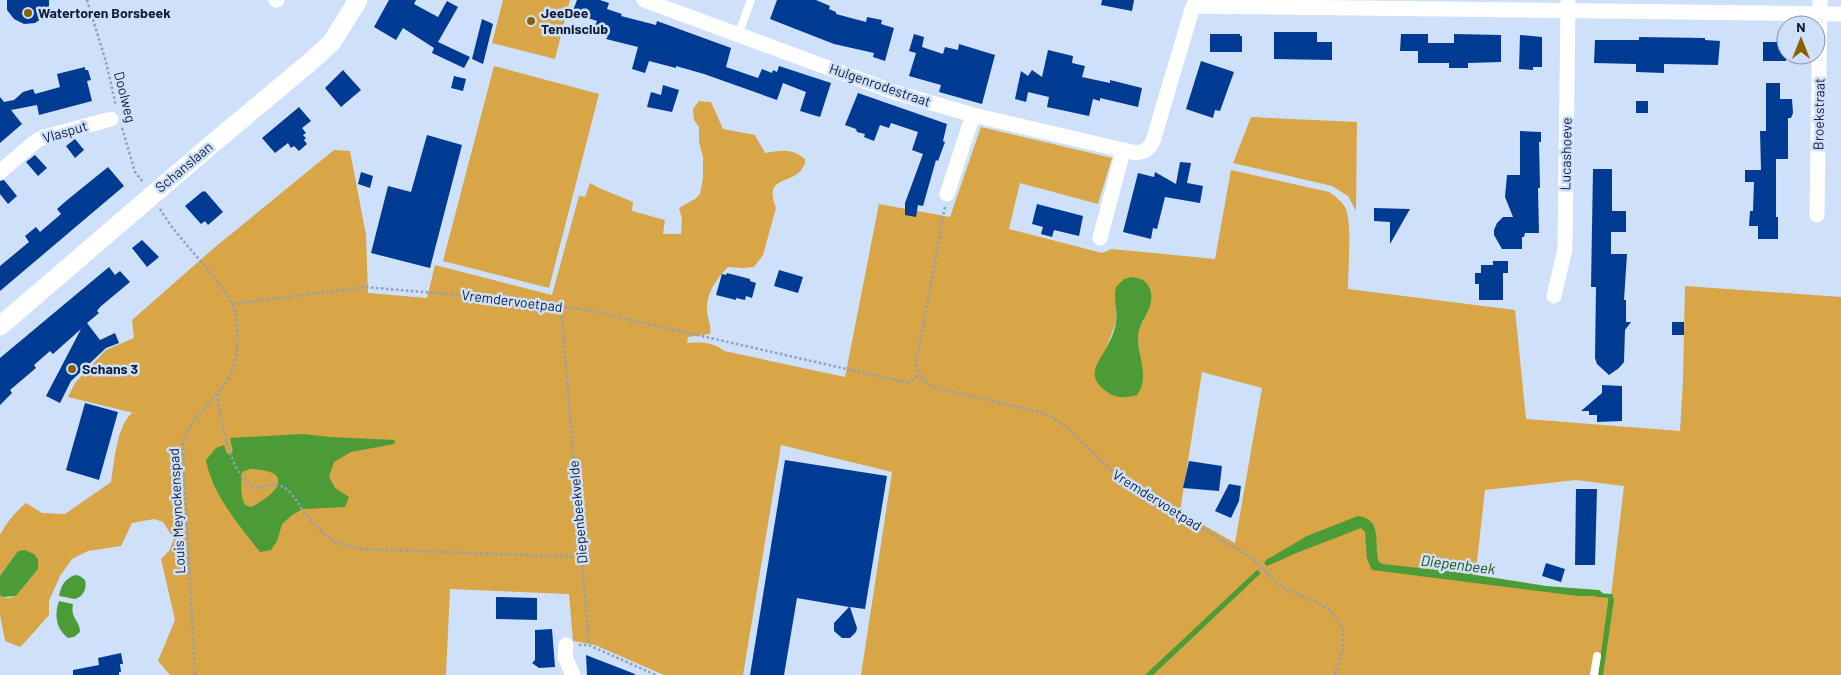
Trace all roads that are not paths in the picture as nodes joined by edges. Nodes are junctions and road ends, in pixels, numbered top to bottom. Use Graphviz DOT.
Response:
graph roads {
  1 [pos="358,0"];
  2 [pos="644,0"];
  3 [pos="751,0"];
  4 [pos="1193,3"];
  5 [pos="1382,4"];
  6 [pos="1568,5"];
  7 [pos="1627,6"];
  8 [pos="1820,7"];
  9 [pos="1841,14"];
  10 [pos="738,35"];
  11 [pos="973,115"];
  12 [pos="117,118"];
  13 [pos="1123,151"];
  14 [pos="0,172"];
  15 [pos="947,194"];
  16 [pos="1817,215"];
  17 [pos="1100,238"];
  18 [pos="1554,296"];
  19 [pos="0,326"];
  20 [pos="566,645"];
  21 [pos="1597,656"];
  22 [pos="573,675"];
  23 [pos="1594,675"];
  1 -- 19 [label="street, Schanslaan"];
  2 -- 10 [label="street, Hulgenrodestraat"];
  3 -- 10 [label="lane"];
  4 -- 5 [label="street, Hulgenrodestraat"];
  4 -- 13 [label="street, Hulgenrodestraat"];
  5 -- 6 [label="street, Hulgenrodestraat"];
  6 -- 7 [label="street, Hulgenrodestraat"];
  6 -- 18 [label="street, Lucashoeve"];
  7 -- 8 [label="street, Hulgenrodestraat"];
  8 -- 9 [label="street, Hulgenrodestraat"];
  8 -- 16 [label="street, Broekstraat"];
  10 -- 11 [label="street, Hulgenrodestraat"];
  11 -- 13 [label="street, Hulgenrodestraat"];
  11 -- 15 [label="street"];
  12 -- 14 [label="street, Vlasput"];
  13 -- 17 [label="street"];
  20 -- 22 [label="street"];
  21 -- 23 [label="lane"];
}
